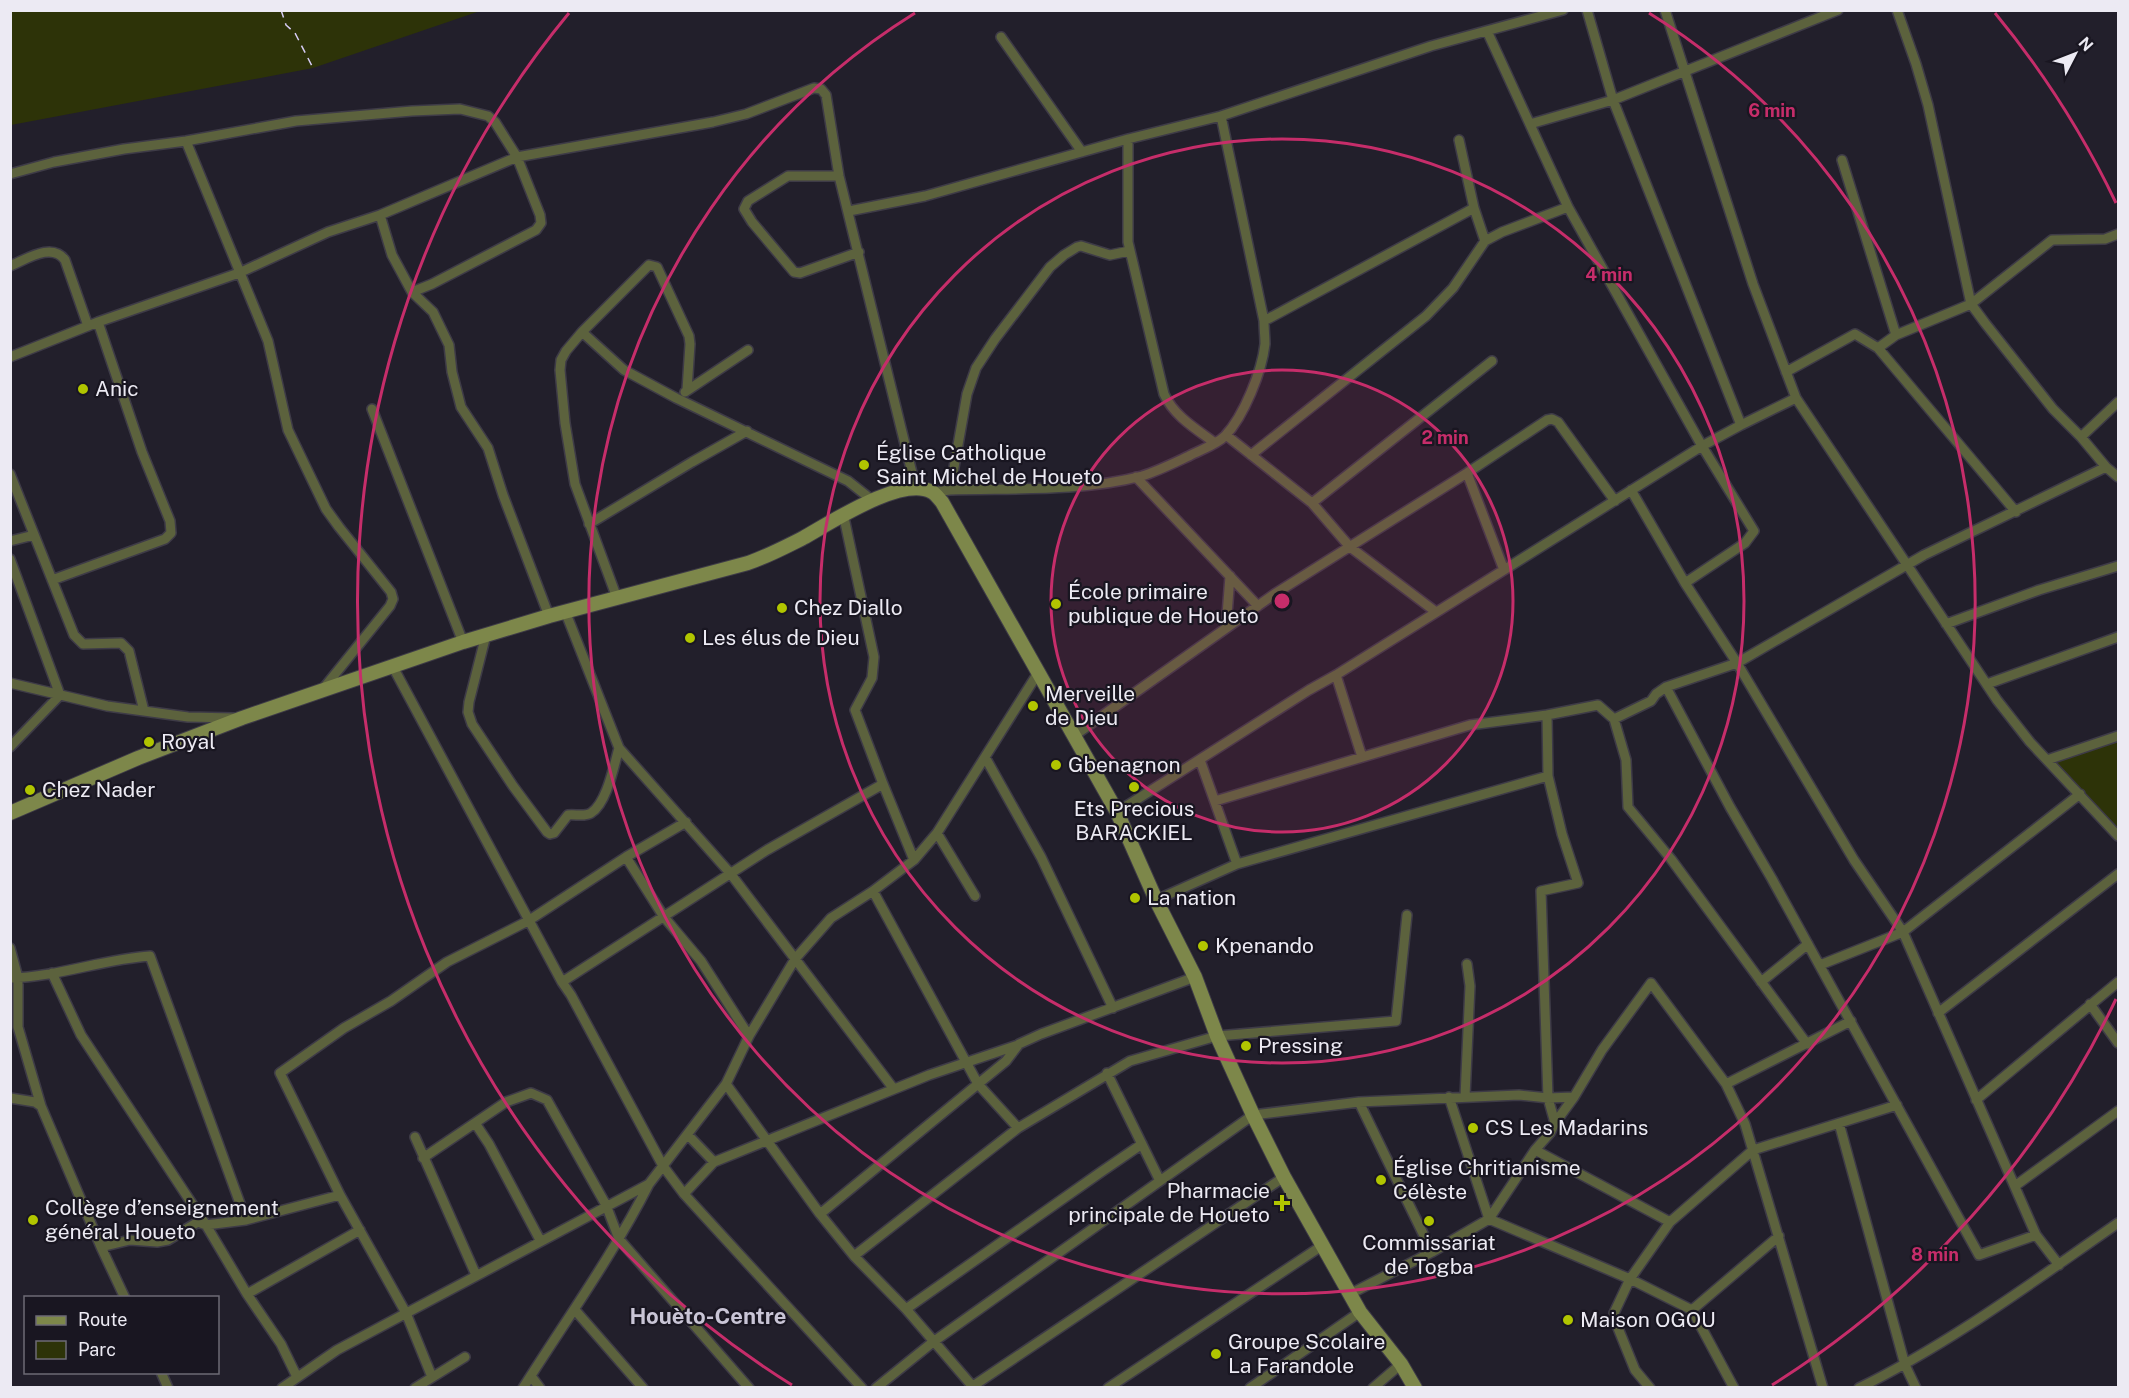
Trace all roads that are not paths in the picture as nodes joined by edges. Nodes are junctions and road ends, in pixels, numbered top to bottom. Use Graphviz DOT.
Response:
graph roads {
  1 [pos="1563,10"];
  2 [pos="1587,10"];
  3 [pos="1665,10"];
  4 [pos="1838,10"];
  5 [pos="1897,10"];
  6 [pos="1487,31"];
  7 [pos="1000,38"];
  8 [pos="1685,71"];
  9 [pos="1614,100"];
  10 [pos="1221,116"];
  11 [pos="1530,124"];
  12 [pos="1128,139"];
  13 [pos="1459,140"];
  14 [pos="186,141"];
  15 [pos="1082,152"];
  16 [pos="517,157"];
  17 [pos="1842,160"];
  18 [pos="10,174"];
  19 [pos="839,176"];
  20 [pos="1568,207"];
  21 [pos="1474,208"];
  22 [pos="849,211"];
  23 [pos="380,215"];
  24 [pos="2118,234"];
  25 [pos="1485,241"];
  26 [pos="1129,251"];
  27 [pos="859,252"];
  28 [pos="10,266"];
  29 [pos="240,273"];
  30 [pos="412,292"];
  31 [pos="1971,304"];
  32 [pos="1264,321"];
  33 [pos="98,322"];
  34 [pos="88,326"];
  35 [pos="582,332"];
  36 [pos="1896,335"];
  37 [pos="1878,348"];
  38 [pos="748,350"];
  39 [pos="10,357"];
  40 [pos="1492,361"];
  41 [pos="1786,372"];
  42 [pos="687,390"];
  43 [pos="676,398"];
  44 [pos="1796,398"];
  45 [pos="2118,402"];
  46 [pos="372,409"];
  47 [pos="1741,424"];
  48 [pos="747,431"];
  49 [pos="1226,435"];
  50 [pos="2081,436"];
  51 [pos="1215,443"];
  52 [pos="1702,446"];
  53 [pos="1251,455"];
  54 [pos="2106,467"];
  55 [pos="1467,473"];
  56 [pos="10,474"];
  57 [pos="1136,477"];
  58 [pos="2118,478"];
  59 [pos="916,489"];
  60 [pos="950,490"];
  61 [pos="1631,490"];
  62 [pos="933,492"];
  63 [pos="872,500"];
  64 [pos="1615,501"];
  65 [pos="1312,503"];
  66 [pos="2016,512"];
  67 [pos="843,513"];
  68 [pos="589,525"];
  69 [pos="34,535"];
  70 [pos="10,541"];
  71 [pos="1350,547"];
  72 [pos="10,559"];
  73 [pos="1907,565"];
  74 [pos="2118,566"];
  75 [pos="1504,570"];
  76 [pos="1230,576"];
  77 [pos="52,580"];
  78 [pos="1685,583"];
  79 [pos="617,598"];
  80 [pos="1258,606"];
  81 [pos="566,611"];
  82 [pos="1436,612"];
  83 [pos="549,616"];
  84 [pos="1946,624"];
  85 [pos="1226,628"];
  86 [pos="486,635"];
  87 [pos="2118,637"];
  88 [pos="463,642"];
  89 [pos="1737,663"];
  90 [pos="393,668"];
  91 [pos="1038,673"];
  92 [pos="1336,675"];
  93 [pos="10,683"];
  94 [pos="1987,684"];
  95 [pos="1666,687"];
  96 [pos="322,691"];
  97 [pos="60,695"];
  98 [pos="144,711"];
  99 [pos="1547,714"];
  100 [pos="243,718"];
  101 [pos="1614,719"];
  102 [pos="1075,735"];
  103 [pos="2118,736"];
  104 [pos="10,747"];
  105 [pos="619,748"];
  106 [pos="985,757"];
  107 [pos="1362,757"];
  108 [pos="1200,760"];
  109 [pos="2048,760"];
  110 [pos="1548,776"];
  111 [pos="883,784"];
  112 [pos="2080,794"];
  113 [pos="1215,801"];
  114 [pos="1117,812"];
  115 [pos="10,813"];
  116 [pos="686,822"];
  117 [pos="937,833"];
  118 [pos="2118,836"];
  119 [pos="626,857"];
  120 [pos="914,860"];
  121 [pos="1238,864"];
  122 [pos="730,873"];
  123 [pos="2118,874"];
  124 [pos="873,891"];
  125 [pos="975,896"];
  126 [pos="1156,900"];
  127 [pos="1407,915"];
  128 [pos="664,917"];
  129 [pos="528,921"];
  130 [pos="1903,932"];
  131 [pos="1808,944"];
  132 [pos="10,948"];
  133 [pos="795,959"];
  134 [pos="1467,964"];
  135 [pos="1820,965"];
  136 [pos="52,973"];
  137 [pos="1195,977"];
  138 [pos="14,978"];
  139 [pos="561,982"];
  140 [pos="1761,982"];
  141 [pos="2118,982"];
  142 [pos="2090,1004"];
  143 [pos="1113,1008"];
  144 [pos="1938,1013"];
  145 [pos="1851,1022"];
  146 [pos="748,1036"];
  147 [pos="1217,1036"];
  148 [pos="2118,1043"];
  149 [pos="1019,1044"];
  150 [pos="1807,1044"];
  151 [pos="966,1062"];
  152 [pos="1107,1073"];
  153 [pos="726,1084"];
  154 [pos="978,1084"];
  155 [pos="1726,1084"];
  156 [pos="893,1088"];
  157 [pos="1449,1097"];
  158 [pos="1465,1097"];
  159 [pos="1574,1097"];
  160 [pos="10,1098"];
  161 [pos="1548,1098"];
  162 [pos="1976,1100"];
  163 [pos="1359,1102"];
  164 [pos="1897,1105"];
  165 [pos="41,1106"];
  166 [pos="2118,1111"];
  167 [pos="1253,1115"];
  168 [pos="475,1123"];
  169 [pos="1555,1123"];
  170 [pos="1839,1123"];
  171 [pos="1018,1128"];
  172 [pos="688,1135"];
  173 [pos="415,1137"];
  174 [pos="768,1141"];
  175 [pos="1142,1144"];
  176 [pos="1535,1150"];
  177 [pos="1753,1150"];
  178 [pos="423,1158"];
  179 [pos="714,1161"];
  180 [pos="663,1166"];
  181 [pos="1284,1177"];
  182 [pos="1160,1181"];
  183 [pos="649,1184"];
  184 [pos="2014,1186"];
  185 [pos="684,1194"];
  186 [pos="340,1196"];
  187 [pos="606,1205"];
  188 [pos="820,1214"];
  189 [pos="246,1220"];
  190 [pos="1488,1220"];
  191 [pos="1671,1222"];
  192 [pos="2118,1223"];
  193 [pos="206,1226"];
  194 [pos="360,1230"];
  195 [pos="2036,1235"];
  196 [pos="1779,1236"];
  197 [pos="619,1239"];
  198 [pos="540,1240"];
  199 [pos="1323,1245"];
  200 [pos="101,1247"];
  201 [pos="1432,1252"];
  202 [pos="854,1256"];
  203 [pos="2059,1264"];
  204 [pos="476,1275"];
  205 [pos="1630,1279"];
  206 [pos="247,1294"];
  207 [pos="1350,1294"];
  208 [pos="124,1296"];
  209 [pos="906,1309"];
  210 [pos="575,1310"];
  211 [pos="1692,1310"];
  212 [pos="1360,1312"];
  213 [pos="406,1313"];
  214 [pos="933,1342"];
  215 [pos="465,1357"];
  216 [pos="1401,1364"];
  217 [pos="1905,1365"];
  218 [pos="162,1374"];
  219 [pos="531,1376"];
  220 [pos="297,1377"];
  221 [pos="432,1377"];
  222 [pos="974,1387"];
  223 [pos="1416,1387"];
  224 [pos="168,1388"];
  225 [pos="282,1388"];
  226 [pos="415,1388"];
  227 [pos="523,1388"];
  228 [pos="540,1388"];
  229 [pos="643,1388"];
  230 [pos="749,1388"];
  231 [pos="862,1388"];
  232 [pos="876,1388"];
  233 [pos="1108,1388"];
  234 [pos="1250,1388"];
  235 [pos="1373,1388"];
  236 [pos="1650,1388"];
  237 [pos="1734,1388"];
  238 [pos="1823,1388"];
  239 [pos="1859,1388"];
  240 [pos="1917,1388"];
  1 -- 6 [label="street"];
  2 -- 9 [label="street"];
  3 -- 8 [label="street"];
  4 -- 8 [label="street"];
  5 -- 31 [label="street"];
  6 -- 10 [label="street"];
  6 -- 11 [label="street"];
  7 -- 15 [label="street"];
  8 -- 9 [label="street"];
  8 -- 41 [label="street"];
  9 -- 11 [label="street"];
  9 -- 47 [label="street"];
  10 -- 12 [label="street"];
  10 -- 32 [label="street"];
  11 -- 20 [label="street"];
  12 -- 15 [label="street"];
  12 -- 26 [label="street"];
  13 -- 21 [label="street"];
  14 -- 16 [label="street"];
  14 -- 18 [label="street"];
  14 -- 29 [label="street"];
  15 -- 22 [label="street"];
  16 -- 19 [label="street"];
  16 -- 23 [label="street"];
  16 -- 30 [label="street"];
  17 -- 36 [label="street"];
  19 -- 22 [label="street"];
  19 -- 27 [label="street"];
  20 -- 25 [label="street"];
  20 -- 52 [label="street"];
  21 -- 25 [label="street"];
  21 -- 32 [label="street"];
  22 -- 27 [label="street"];
  23 -- 29 [label="street"];
  23 -- 30 [label="street"];
  24 -- 31 [label="street"];
  25 -- 53 [label="street"];
  26 -- 51 [label="street"];
  26 -- 60 [label="street"];
  27 -- 59 [label="street"];
  28 -- 34 [label="street"];
  29 -- 33 [label="street"];
  29 -- 96 [label="street"];
  30 -- 83 [label="street"];
  31 -- 36 [label="street"];
  31 -- 50 [label="street"];
  32 -- 49 [label="street"];
  33 -- 34 [label="street"];
  33 -- 77 [label="street"];
  34 -- 39 [label="street"];
  35 -- 42 [label="street"];
  35 -- 43 [label="street"];
  35 -- 68 [label="street"];
  36 -- 37 [label="street"];
  37 -- 41 [label="street"];
  37 -- 66 [label="street"];
  38 -- 42 [label="street"];
  40 -- 65 [label="street"];
  41 -- 44 [label="street"];
  42 -- 43 [label="street"];
  43 -- 48 [label="street"];
  44 -- 47 [label="street"];
  44 -- 73 [label="street"];
  45 -- 50 [label="street"];
  46 -- 88 [label="street"];
  47 -- 52 [label="street"];
  48 -- 63 [label="street"];
  48 -- 68 [label="street"];
  49 -- 51 [label="street"];
  49 -- 53 [label="street"];
  50 -- 54 [label="street"];
  51 -- 57 [label="street"];
  52 -- 61 [label="street"];
  52 -- 78 [label="street"];
  53 -- 65 [label="street"];
  54 -- 58 [label="street"];
  54 -- 66 [label="street"];
  55 -- 64 [label="street"];
  55 -- 71 [label="street"];
  55 -- 75 [label="street"];
  56 -- 69 [label="street"];
  57 -- 60 [label="street"];
  57 -- 76 [label="street"];
  59 -- 62 [label="street"];
  59 -- 63 [label="street"];
  60 -- 62 [label="street"];
  61 -- 64 [label="street"];
  61 -- 78 [label="street"];
  62 -- 91 [label="street"];
  63 -- 67 [label="street"];
  64 -- 75 [label="street"];
  65 -- 71 [label="street"];
  66 -- 73 [label="street"];
  67 -- 79 [label="street"];
  67 -- 111 [label="street"];
  68 -- 79 [label="street"];
  69 -- 70 [label="street"];
  69 -- 77 [label="street"];
  71 -- 80 [label="street"];
  71 -- 82 [label="street"];
  72 -- 97 [label="street"];
  73 -- 84 [label="street"];
  73 -- 89 [label="street"];
  74 -- 84 [label="street"];
  75 -- 82 [label="street"];
  76 -- 80 [label="street"];
  76 -- 85 [label="street"];
  77 -- 98 [label="street"];
  78 -- 89 [label="street"];
  79 -- 81 [label="street"];
  80 -- 85 [label="street"];
  81 -- 83 [label="street"];
  81 -- 105 [label="street"];
  82 -- 92 [label="street"];
  83 -- 86 [label="street"];
  84 -- 94 [label="street"];
  85 -- 102 [label="street"];
  86 -- 88 [label="street"];
  86 -- 105 [label="street"];
  87 -- 94 [label="street"];
  88 -- 90 [label="street"];
  89 -- 95 [label="street"];
  89 -- 130 [label="street"];
  90 -- 96 [label="street"];
  90 -- 129 [label="street"];
  91 -- 102 [label="street"];
  91 -- 106 [label="street"];
  92 -- 107 [label="street"];
  92 -- 108 [label="street"];
  93 -- 97 [label="street"];
  94 -- 109 [label="street"];
  95 -- 101 [label="street"];
  95 -- 131 [label="street"];
  96 -- 100 [label="street"];
  97 -- 98 [label="street"];
  97 -- 104 [label="street"];
  98 -- 100 [label="street"];
  99 -- 101 [label="street"];
  99 -- 107 [label="street"];
  99 -- 110 [label="street"];
  100 -- 115 [label="street"];
  101 -- 140 [label="street"];
  102 -- 114 [label="street"];
  103 -- 109 [label="street"];
  105 -- 116 [label="street"];
  106 -- 117 [label="street"];
  106 -- 143 [label="street"];
  107 -- 113 [label="street"];
  108 -- 113 [label="street"];
  108 -- 114 [label="street"];
  109 -- 112 [label="street"];
  110 -- 121 [label="street"];
  110 -- 161 [label="street"];
  111 -- 120 [label="street"];
  111 -- 122 [label="street"];
  112 -- 118 [label="street"];
  112 -- 130 [label="street"];
  113 -- 121 [label="street"];
  114 -- 126 [label="street"];
  116 -- 119 [label="street"];
  116 -- 122 [label="street"];
  117 -- 120 [label="street"];
  117 -- 125 [label="street"];
  119 -- 128 [label="street"];
  119 -- 129 [label="street"];
  120 -- 124 [label="street"];
  121 -- 126 [label="street"];
  122 -- 128 [label="street"];
  122 -- 133 [label="street"];
  123 -- 144 [label="street"];
  124 -- 133 [label="street"];
  124 -- 151 [label="street"];
  126 -- 137 [label="street"];
  127 -- 147 [label="street"];
  128 -- 139 [label="street"];
  128 -- 146 [label="street"];
  129 -- 139 [label="street"];
  129 -- 186 [label="street"];
  130 -- 135 [label="street"];
  130 -- 144 [label="street"];
  131 -- 135 [label="street"];
  131 -- 140 [label="street"];
  132 -- 138 [label="street"];
  133 -- 146 [label="street"];
  133 -- 156 [label="street"];
  134 -- 158 [label="street"];
  135 -- 145 [label="street"];
  136 -- 138 [label="street"];
  136 -- 189 [label="street"];
  136 -- 193 [label="street"];
  137 -- 143 [label="street"];
  137 -- 147 [label="street"];
  138 -- 165 [label="street"];
  139 -- 180 [label="street"];
  140 -- 150 [label="street"];
  141 -- 142 [label="street"];
  142 -- 148 [label="street"];
  142 -- 162 [label="street"];
  143 -- 149 [label="street"];
  144 -- 162 [label="street"];
  145 -- 150 [label="street"];
  145 -- 164 [label="street"];
  146 -- 153 [label="street"];
  147 -- 152 [label="street"];
  147 -- 167 [label="street"];
  149 -- 151 [label="street"];
  149 -- 154 [label="street"];
  150 -- 155 [label="street"];
  151 -- 154 [label="street"];
  151 -- 156 [label="street"];
  152 -- 171 [label="street"];
  152 -- 175 [label="street"];
  153 -- 172 [label="street"];
  153 -- 174 [label="street"];
  154 -- 171 [label="street"];
  154 -- 188 [label="street"];
  155 -- 159 [label="street"];
  155 -- 177 [label="street"];
  156 -- 174 [label="street"];
  157 -- 158 [label="street"];
  157 -- 163 [label="street"];
  157 -- 190 [label="street"];
  158 -- 161 [label="street"];
  159 -- 161 [label="street"];
  159 -- 169 [label="street"];
  160 -- 165 [label="street"];
  161 -- 169 [label="street"];
  162 -- 184 [label="street"];
  163 -- 167 [label="street"];
  163 -- 201 [label="street"];
  164 -- 170 [label="street"];
  164 -- 195 [label="street"];
  165 -- 200 [label="street"];
  166 -- 184 [label="street"];
  167 -- 181 [label="street"];
  167 -- 182 [label="street"];
  168 -- 178 [label="street"];
  168 -- 187 [label="street"];
  168 -- 198 [label="street"];
  169 -- 176 [label="street"];
  170 -- 177 [label="street"];
  170 -- 217 [label="street"];
  171 -- 202 [label="street"];
  172 -- 179 [label="street"];
  172 -- 180 [label="street"];
  173 -- 178 [label="street"];
  174 -- 179 [label="street"];
  174 -- 188 [label="street"];
  175 -- 182 [label="street"];
  175 -- 209 [label="street"];
  176 -- 190 [label="street"];
  176 -- 191 [label="street"];
  177 -- 191 [label="street"];
  177 -- 196 [label="street"];
  178 -- 204 [label="street"];
  179 -- 185 [label="street"];
  180 -- 183 [label="street"];
  180 -- 185 [label="street"];
  181 -- 199 [label="street"];
  181 -- 222 [label="street"];
  182 -- 214 [label="street"];
  183 -- 187 [label="street"];
  183 -- 197 [label="street"];
  184 -- 195 [label="street"];
  185 -- 231 [label="street"];
  186 -- 189 [label="street"];
  186 -- 194 [label="street"];
  187 -- 197 [label="street"];
  187 -- 198 [label="street"];
  188 -- 202 [label="street"];
  189 -- 193 [label="street"];
  190 -- 201 [label="street"];
  190 -- 205 [label="street"];
  191 -- 205 [label="street"];
  192 -- 203 [label="street"];
  193 -- 200 [label="street"];
  193 -- 206 [label="street"];
  194 -- 206 [label="street"];
  194 -- 213 [label="street"];
  195 -- 203 [label="street"];
  196 -- 211 [label="street"];
  196 -- 238 [label="street"];
  197 -- 210 [label="street"];
  197 -- 230 [label="street"];
  198 -- 204 [label="street"];
  199 -- 207 [label="street"];
  199 -- 233 [label="street"];
  200 -- 208 [label="street"];
  201 -- 207 [label="street"];
  202 -- 209 [label="street"];
  203 -- 217 [label="street"];
  204 -- 213 [label="street"];
  205 -- 211 [label="street"];
  205 -- 236 [label="street"];
  206 -- 220 [label="street"];
  207 -- 212 [label="street"];
  209 -- 214 [label="street"];
  210 -- 219 [label="street"];
  210 -- 229 [label="street"];
  211 -- 237 [label="street"];
  212 -- 216 [label="street"];
  212 -- 234 [label="street"];
  213 -- 220 [label="street"];
  213 -- 221 [label="street"];
  214 -- 222 [label="street"];
  214 -- 232 [label="street"];
  215 -- 221 [label="street"];
  216 -- 223 [label="street"];
  216 -- 235 [label="street"];
  217 -- 239 [label="street"];
  217 -- 240 [label="street"];
  218 -- 224 [label="street"];
  219 -- 227 [label="street"];
  219 -- 228 [label="street"];
  220 -- 225 [label="street"];
  221 -- 226 [label="street"];
}
